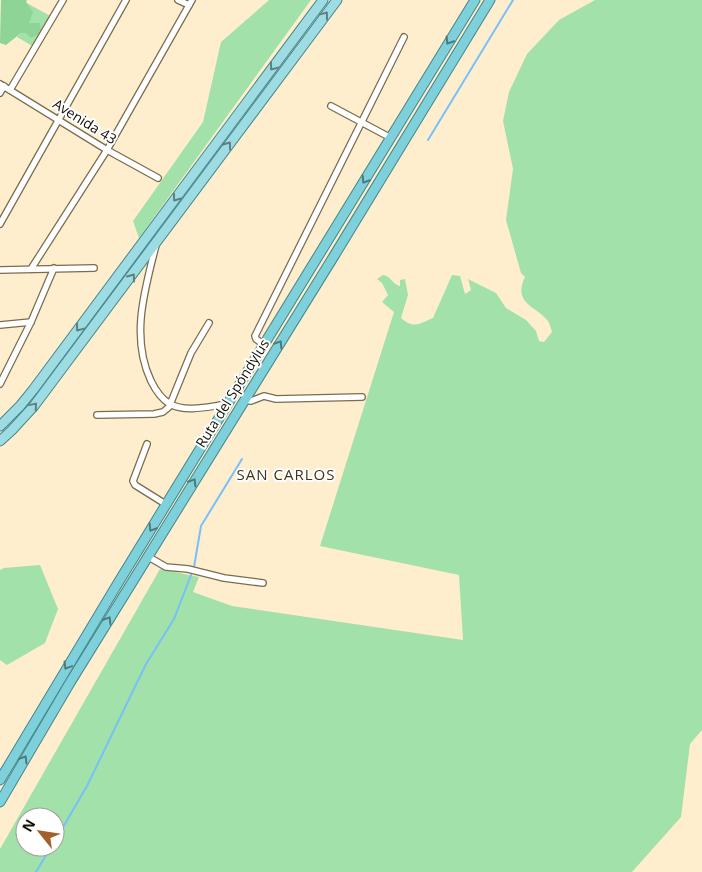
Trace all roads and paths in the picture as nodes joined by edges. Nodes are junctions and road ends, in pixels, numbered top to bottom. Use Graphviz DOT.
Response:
graph roads {
  1 [pos="63,0"];
  2 [pos="126,0"];
  3 [pos="178,0"];
  4 [pos="323,0"];
  5 [pos="337,0"];
  6 [pos="475,0"];
  7 [pos="490,0"];
  8 [pos="191,2"];
  9 [pos="404,38"];
  10 [pos="2,85"];
  11 [pos="10,90"];
  12 [pos="0,93"];
  13 [pos="331,106"];
  14 [pos="60,120"];
  15 [pos="362,122"];
  16 [pos="391,138"];
  17 [pos="107,150"];
  18 [pos="158,178"];
  19 [pos="0,224"];
  20 [pos="157,243"];
  21 [pos="54,268"];
  22 [pos="94,268"];
  23 [pos="32,269"];
  24 [pos="0,270"];
  25 [pos="31,322"];
  26 [pos="209,323"];
  27 [pos="0,325"];
  28 [pos="264,344"];
  29 [pos="1,380"];
  30 [pos="362,397"];
  31 [pos="244,400"];
  32 [pos="229,404"];
  33 [pos="171,405"];
  34 [pos="97,415"];
  35 [pos="0,426"];
  36 [pos="0,440"];
  37 [pos="148,444"];
  38 [pos="167,505"];
  39 [pos="147,556"];
  40 [pos="263,583"];
  41 [pos="0,780"];
  42 [pos="0,802"];
  1 -- 11 [label="street"];
  2 -- 14 [label="street"];
  3 -- 8 [label="street"];
  4 -- 35 [label="main road, one-way"];
  20 -- 5 [label="main road, one-way"];
  6 -- 16 [label="highway, Ruta del Spóndylus, one-way"];
  31 -- 7 [label="highway, Ruta del Spóndylus, one-way"];
  8 -- 17 [label="street"];
  9 -- 15 [label="street"];
  10 -- 11 [label="street, Avenida 43"];
  10 -- 12 [label="street"];
  11 -- 14 [label="street, Avenida 43"];
  13 -- 15 [label="street"];
  14 -- 17 [label="street, Avenida 43"];
  14 -- 19 [label="street"];
  15 -- 16 [label="street"];
  15 -- 28 [label="street"];
  16 -- 28 [label="highway, Ruta del Spóndylus, one-way"];
  17 -- 18 [label="street, Avenida 43"];
  17 -- 23 [label="street"];
  20 -- 33 [label="street"];
  36 -- 20 [label="main road, one-way"];
  21 -- 22 [label="street"];
  21 -- 23 [label="street"];
  21 -- 25 [label="street"];
  23 -- 24 [label="street"];
  25 -- 27 [label="street"];
  25 -- 29 [label="street"];
  26 -- 33 [label="street"];
  28 -- 32 [label="highway, Ruta del Spóndylus"];
  30 -- 31 [label="street"];
  39 -- 31 [label="highway, Ruta del Spóndylus, one-way"];
  32 -- 33 [label="street"];
  32 -- 38 [label="highway, Ruta del Spóndylus"];
  33 -- 34 [label="street"];
  37 -- 38 [label="street"];
  38 -- 41 [label="highway, Ruta del Spóndylus, one-way"];
  39 -- 40 [label="street"];
  42 -- 39 [label="highway, Ruta del Spóndylus, one-way"];
}
